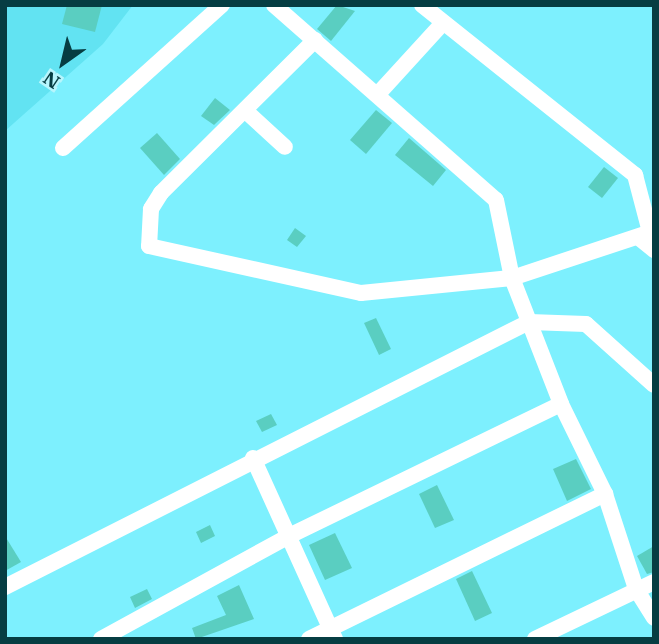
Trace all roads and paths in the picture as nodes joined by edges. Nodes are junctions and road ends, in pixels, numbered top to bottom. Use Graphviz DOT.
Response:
graph roads {
  1 [pos="222,5"];
  2 [pos="274,5"];
  3 [pos="422,5"];
  4 [pos="442,24"];
  5 [pos="315,40"];
  6 [pos="378,94"];
  7 [pos="248,113"];
  8 [pos="285,147"];
  9 [pos="63,148"];
  10 [pos="648,234"];
  11 [pos="654,250"];
  12 [pos="512,278"];
  13 [pos="529,322"];
  14 [pos="654,385"];
  15 [pos="561,404"];
  16 [pos="253,458"];
  17 [pos="606,494"];
  18 [pos="289,536"];
  19 [pos="654,582"];
  20 [pos="5,587"];
  21 [pos="636,589"];
  22 [pos="654,618"];
  23 [pos="333,633"];
  24 [pos="100,639"];
  25 [pos="309,639"];
  26 [pos="535,639"];
  1 -- 9 [label="street"];
  2 -- 5 [label="street"];
  3 -- 4 [label="street"];
  4 -- 6 [label="street"];
  4 -- 10 [label="street"];
  5 -- 6 [label="street"];
  5 -- 7 [label="street"];
  6 -- 12 [label="street"];
  7 -- 8 [label="street"];
  7 -- 12 [label="street"];
  10 -- 11 [label="street"];
  10 -- 12 [label="street"];
  12 -- 13 [label="street"];
  13 -- 14 [label="street"];
  13 -- 15 [label="street"];
  13 -- 16 [label="street"];
  15 -- 17 [label="street"];
  15 -- 18 [label="street"];
  16 -- 18 [label="street"];
  16 -- 20 [label="street"];
  17 -- 21 [label="street"];
  17 -- 23 [label="street"];
  18 -- 23 [label="street"];
  18 -- 24 [label="street"];
  19 -- 21 [label="street"];
  21 -- 22 [label="street"];
  21 -- 26 [label="street"];
  23 -- 25 [label="street"];
}
